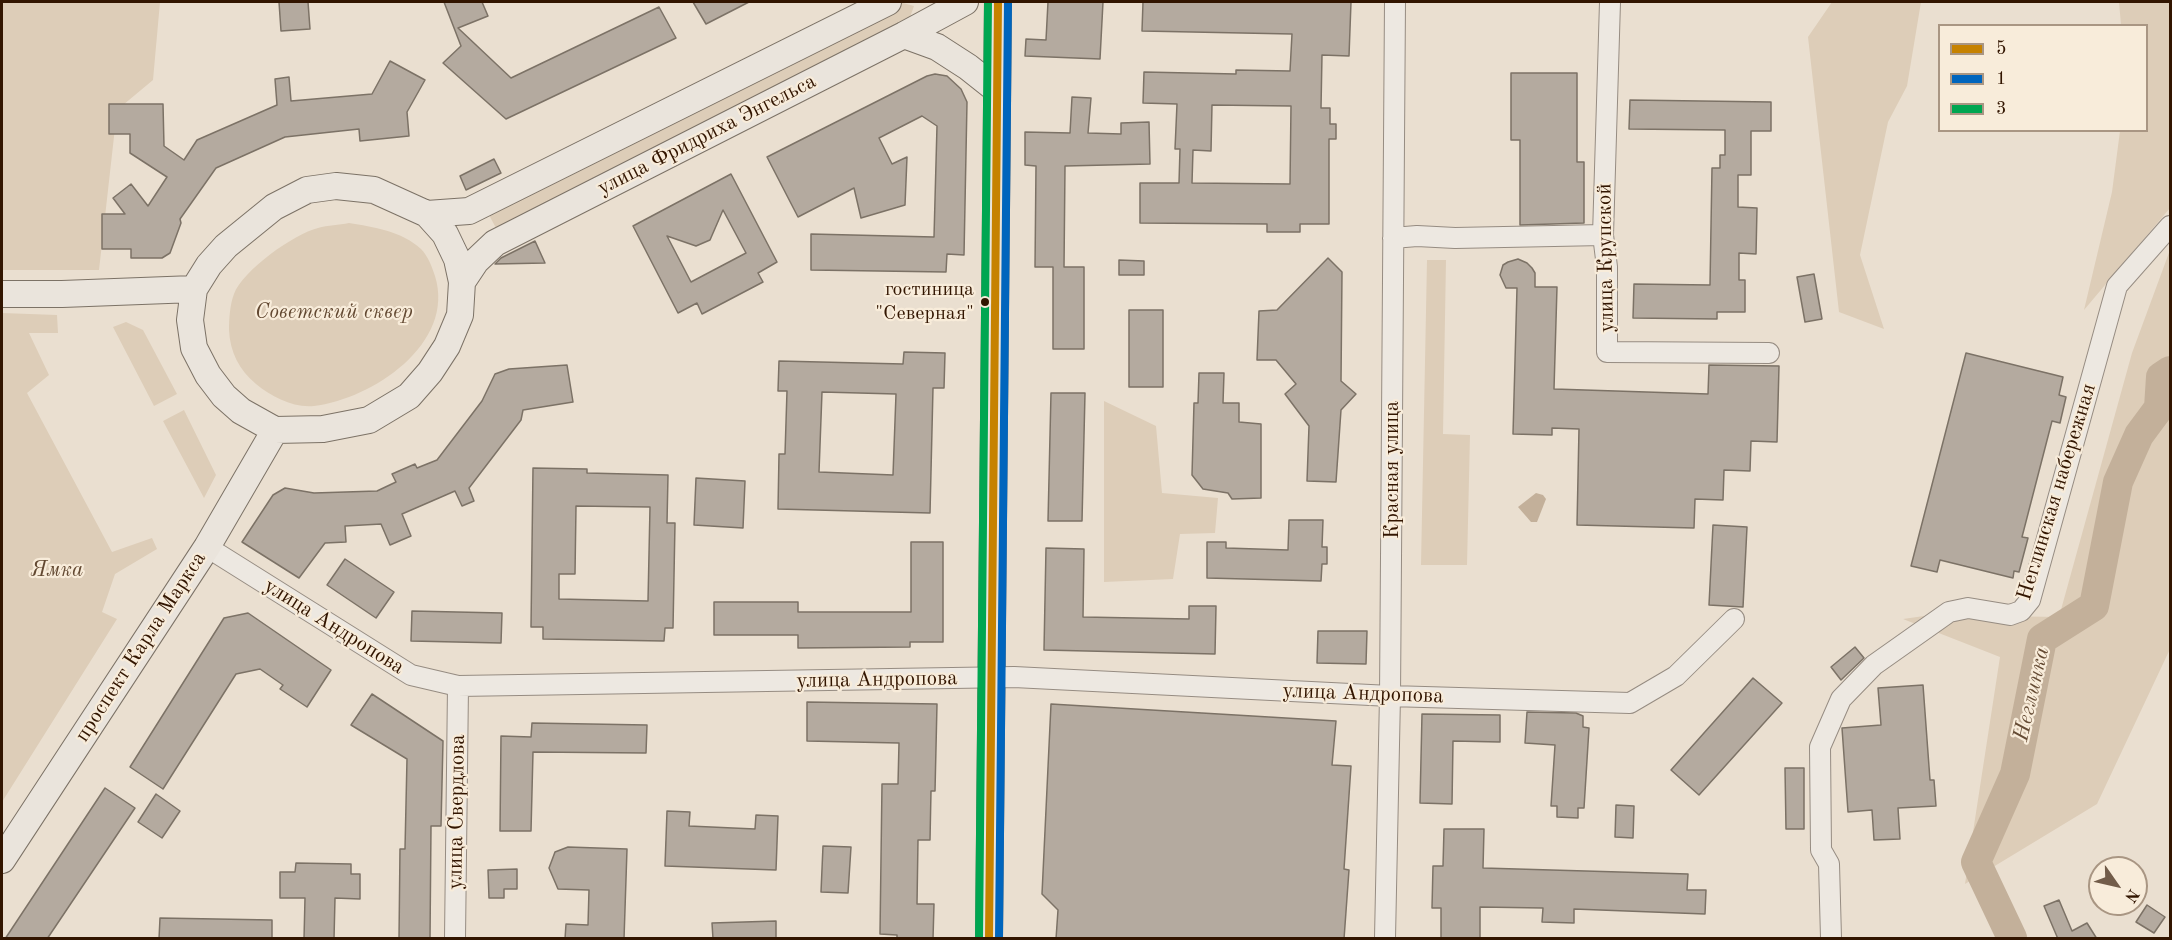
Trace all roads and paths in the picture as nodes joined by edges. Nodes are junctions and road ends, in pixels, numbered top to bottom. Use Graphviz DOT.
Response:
graph roads {
  1 [pos="888,2"];
  2 [pos="965,2"];
  3 [pos="998,2"];
  4 [pos="1395,2"];
  5 [pos="1610,2"];
  6 [pos="930,11"];
  7 [pos="904,35"];
  8 [pos="997,90"];
  9 [pos="427,214"];
  10 [pos="2170,226"];
  11 [pos="1603,235"];
  12 [pos="1394,238"];
  13 [pos="462,282"];
  14 [pos="194,289"];
  15 [pos="2,294"];
  16 [pos="1769,353"];
  17 [pos="275,430"];
  18 [pos="207,547"];
  19 [pos="1734,619"];
  20 [pos="992,677"];
  21 [pos="458,686"];
  22 [pos="1390,696"];
  23 [pos="2,860"];
  24 [pos="455,939"];
  25 [pos="989,939"];
  26 [pos="1385,939"];
  27 [pos="1830,939"];
  1 -- 9 [label="main road, улица Фридриха Энгельса"];
  2 -- 6 [label="main road, улица Фридриха Энгельса"];
  3 -- 8 [label="main road"];
  4 -- 12 [label="street, Красная улица"];
  5 -- 11 [label="street, улица Крупской"];
  6 -- 7 [label="main road, улица Фридриха Энгельса"];
  7 -- 8 [label="main road"];
  7 -- 13 [label="main road, улица Фридриха Энгельса"];
  8 -- 20 [label="main road"];
  9 -- 13 [label="main road"];
  9 -- 14 [label="main road"];
  10 -- 27 [label="street, Неглинская набережная"];
  11 -- 12 [label="street"];
  11 -- 16 [label="street, улица Крупской"];
  12 -- 22 [label="street, Красная улица"];
  13 -- 17 [label="main road"];
  14 -- 15 [label="main road"];
  14 -- 17 [label="main road"];
  17 -- 18 [label="main road, проспект Карла Маркса"];
  18 -- 21 [label="street, улица Андропова"];
  18 -- 23 [label="main road, проспект Карла Маркса"];
  19 -- 22 [label="street, улица Андропова"];
  20 -- 21 [label="street, улица Андропова"];
  20 -- 22 [label="street, улица Андропова"];
  20 -- 25 [label="main road"];
  21 -- 24 [label="street, улица Свердлова"];
  22 -- 26 [label="street, Красная улица"];
}
